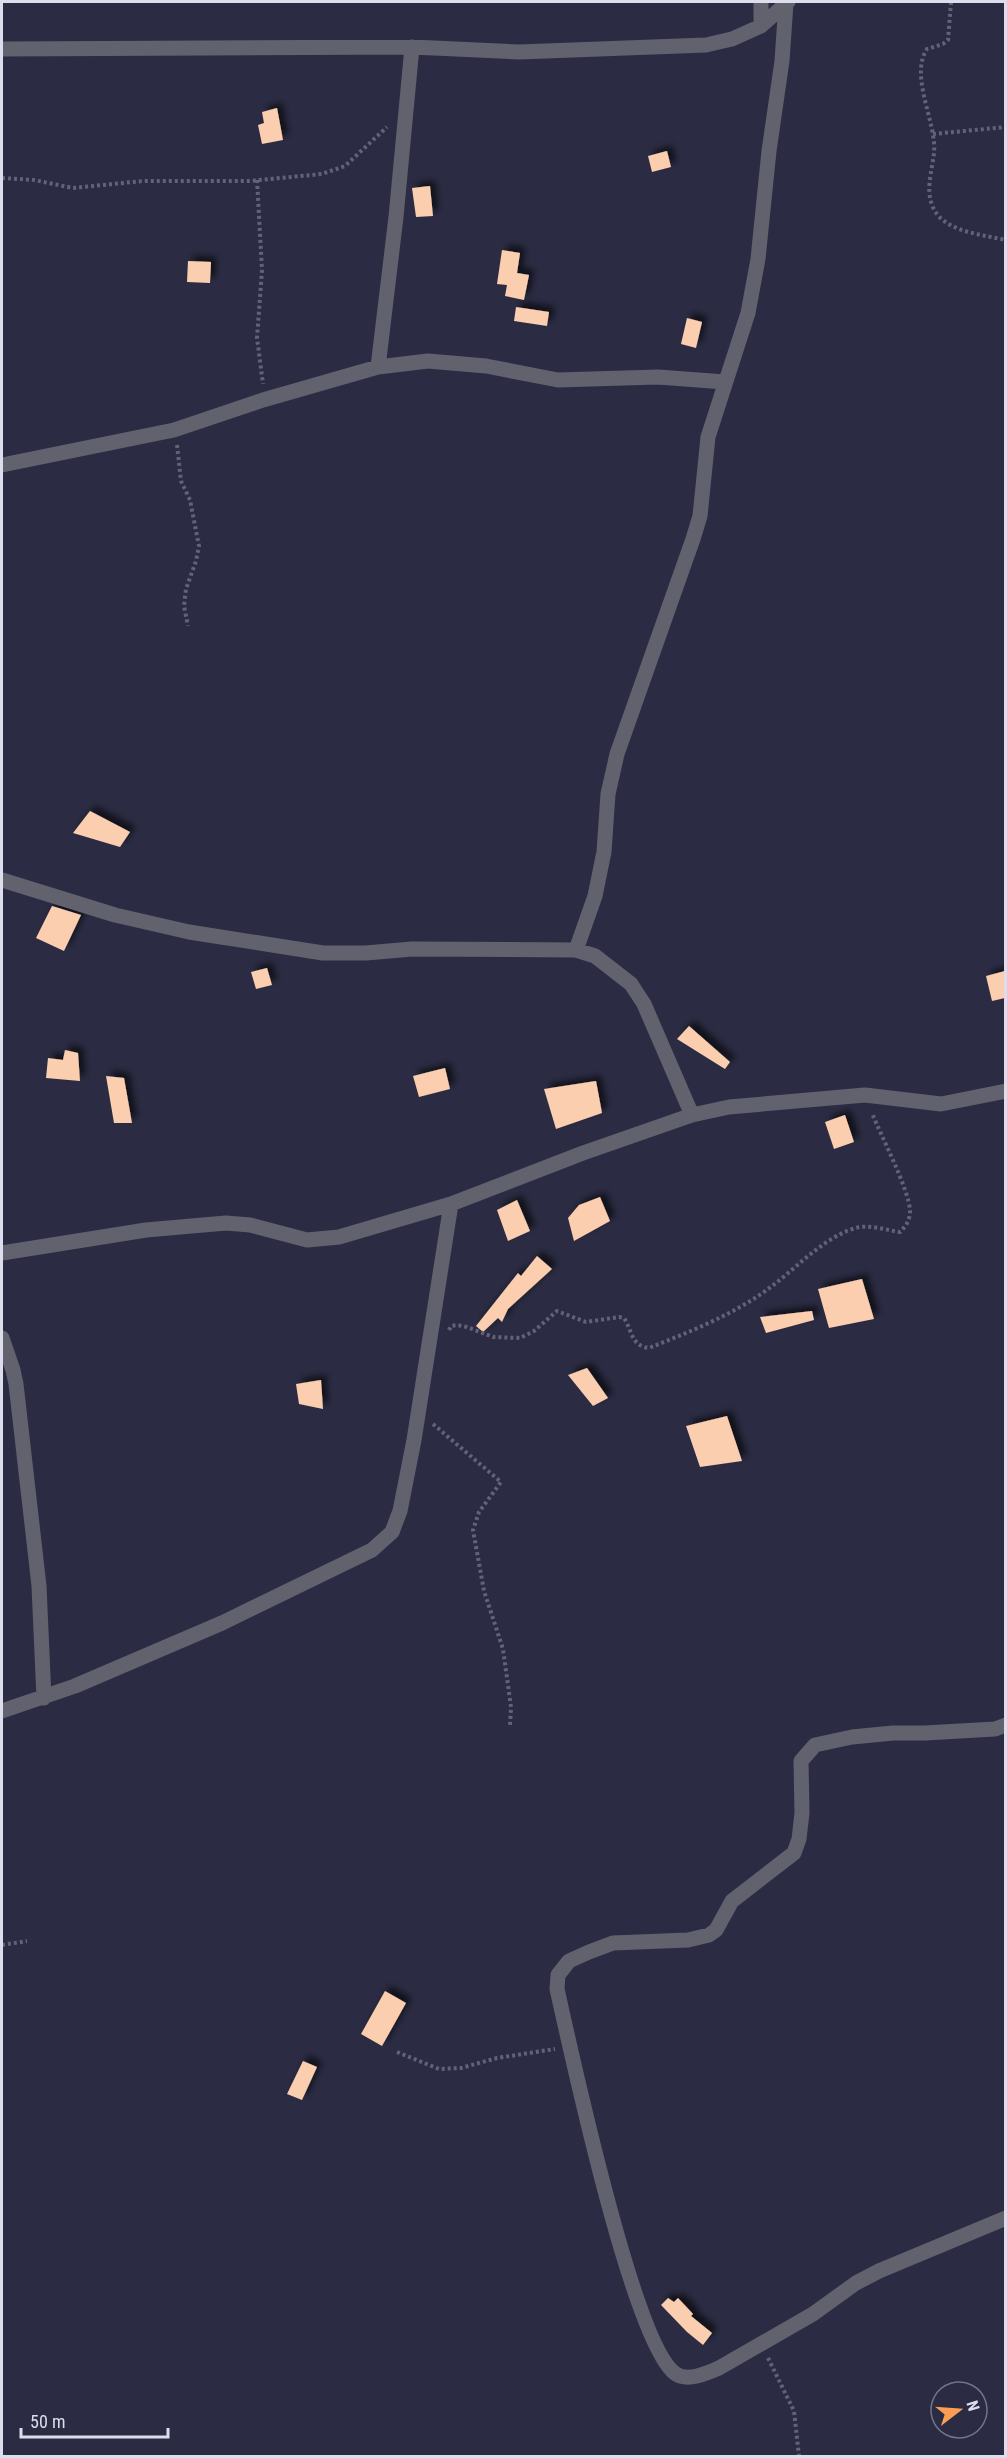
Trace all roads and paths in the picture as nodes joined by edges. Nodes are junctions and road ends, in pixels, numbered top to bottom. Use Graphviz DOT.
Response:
graph roads {
  1 [pos="761,2"];
  2 [pos="787,2"];
  3 [pos="951,2"];
  4 [pos="761,26"];
  5 [pos="412,46"];
  6 [pos="2,49"];
  7 [pos="406,113"];
  8 [pos="1005,127"];
  9 [pos="933,134"];
  10 [pos="2,178"];
  11 [pos="257,180"];
  12 [pos="1005,240"];
  13 [pos="378,367"];
  14 [pos="725,382"];
  15 [pos="263,400"];
  16 [pos="174,430"];
  17 [pos="2,465"];
  18 [pos="188,626"];
  19 [pos="2,880"];
  20 [pos="576,950"];
  21 [pos="1005,1091"];
  22 [pos="865,1095"];
  23 [pos="692,1115"];
  24 [pos="451,1204"];
  25 [pos="2,1253"];
  26 [pos="448,1332"];
  27 [pos="2,1338"];
  28 [pos="419,1412"];
  29 [pos="44,1698"];
  30 [pos="2,1712"];
  31 [pos="510,1725"];
  32 [pos="1005,1725"];
  33 [pos="27,1941"];
  34 [pos="2,1946"];
  35 [pos="570,2046"];
  36 [pos="397,2052"];
  37 [pos="1005,2218"];
  38 [pos="761,2344"];
  39 [pos="798,2457"];
  1 -- 4 [label="street"];
  2 -- 4 [label="street"];
  2 -- 14 [label="street"];
  3 -- 9 [label="path"];
  4 -- 5 [label="street"];
  5 -- 6 [label="street"];
  5 -- 7 [label="street"];
  7 -- 11 [label="path"];
  7 -- 13 [label="street"];
  8 -- 9 [label="path"];
  9 -- 12 [label="path"];
  10 -- 11 [label="path"];
  11 -- 15 [label="path"];
  13 -- 14 [label="street"];
  13 -- 15 [label="street"];
  14 -- 20 [label="street"];
  15 -- 16 [label="street"];
  16 -- 17 [label="street"];
  16 -- 18 [label="path"];
  19 -- 20 [label="street"];
  20 -- 23 [label="street"];
  21 -- 22 [label="street"];
  22 -- 23 [label="street"];
  22 -- 26 [label="path"];
  23 -- 24 [label="street"];
  24 -- 25 [label="street"];
  24 -- 28 [label="street"];
  27 -- 29 [label="street"];
  28 -- 29 [label="street"];
  28 -- 31 [label="path"];
  29 -- 30 [label="street"];
  32 -- 35 [label="street"];
  33 -- 34 [label="path"];
  35 -- 36 [label="path"];
  35 -- 38 [label="street"];
  37 -- 38 [label="street"];
  38 -- 39 [label="path"];
}
